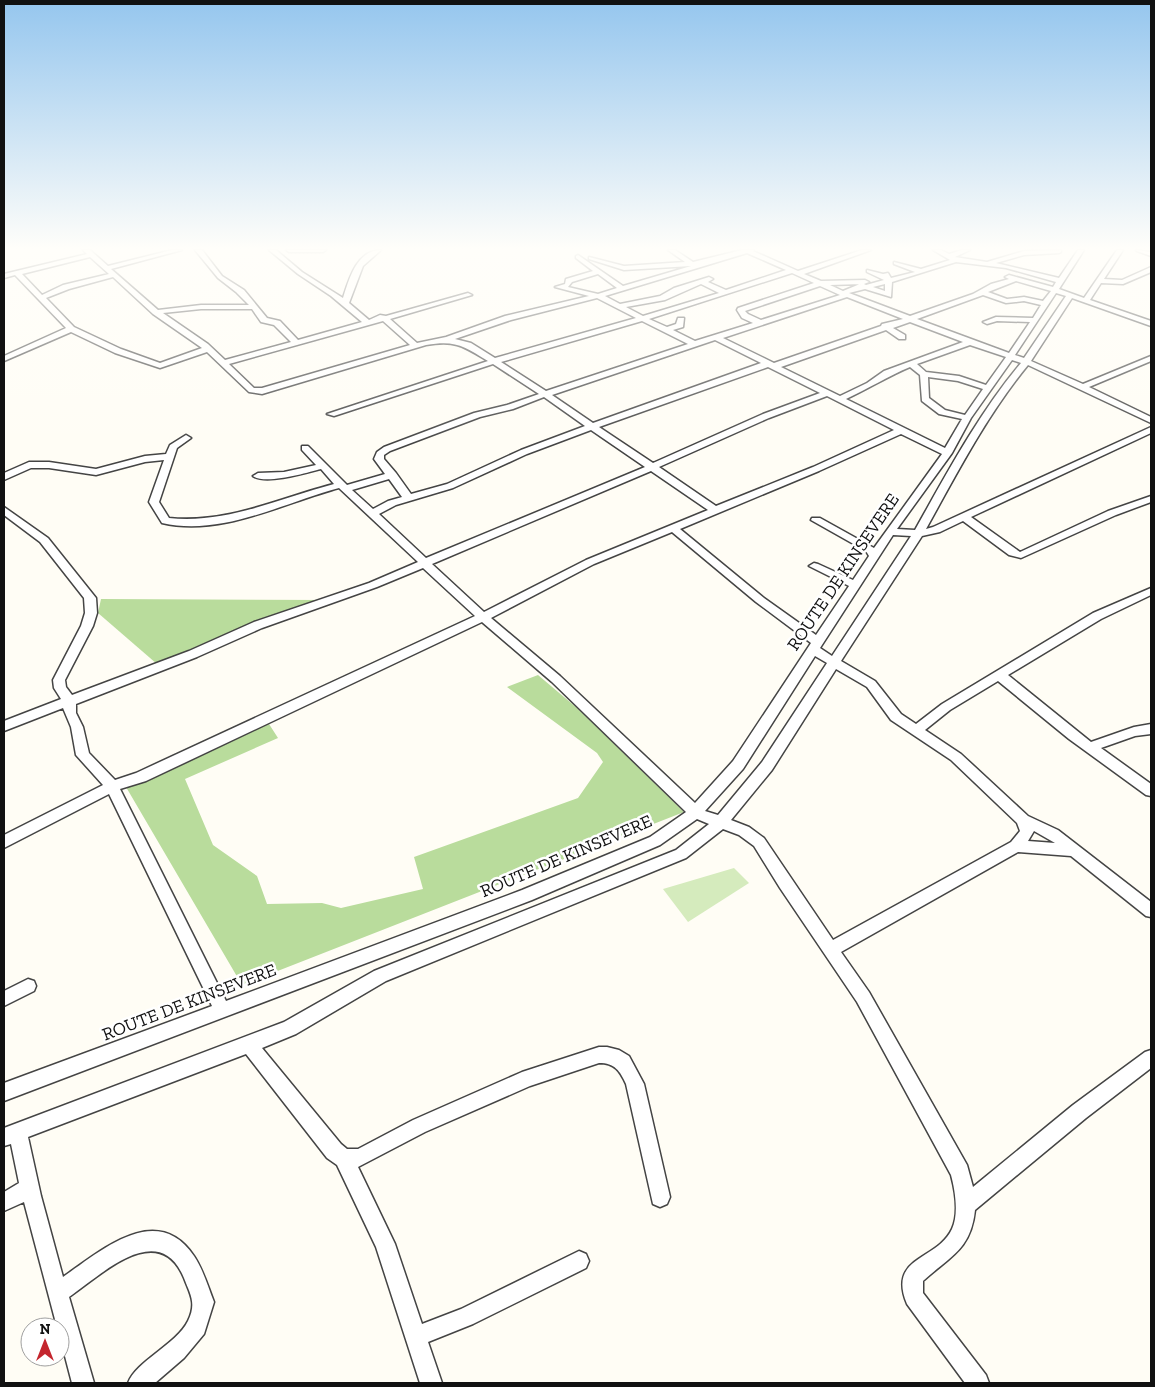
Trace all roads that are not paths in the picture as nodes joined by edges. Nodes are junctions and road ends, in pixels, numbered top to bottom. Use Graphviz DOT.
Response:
graph roads {
  1 [pos="57,315"];
  2 [pos="160,315"];
  3 [pos="261,315"];
  4 [pos="358,315"];
  5 [pos="395,315"];
  6 [pos="521,315"];
  7 [pos="637,315"];
  8 [pos="656,315"];
  9 [pos="744,315"];
  10 [pos="787,315"];
  11 [pos="899,315"];
  12 [pos="918,315"];
  13 [pos="1006,315"];
  14 [pos="1039,315"];
  15 [pos="1057,315"];
  16 [pos="1128,315"];
  17 [pos="383,318"];
  18 [pos="646,318"];
  19 [pos="908,318"];
  20 [pos="1017,319"];
  21 [pos="680,320"];
  22 [pos="1035,320"];
  23 [pos="366,322"];
  24 [pos="987,322"];
  25 [pos="1149,322"];
  26 [pos="762,324"];
  27 [pos="885,326"];
  28 [pos="71,329"];
  29 [pos="667,330"];
  30 [pos="902,337"];
  31 [pos="717,338"];
  32 [pos="446,339"];
  33 [pos="296,342"];
  34 [pos="970,342"];
  35 [pos="694,344"];
  36 [pos="416,346"];
  37 [pos="207,349"];
  38 [pos="1012,356"];
  39 [pos="1151,358"];
  40 [pos="4,359"];
  41 [pos="494,362"];
  42 [pos="1026,362"];
  43 [pos="225,363"];
  44 [pos="772,364"];
  45 [pos="913,365"];
  46 [pos="924,374"];
  47 [pos="1084,386"];
  48 [pos="989,388"];
  49 [pos="828,393"];
  50 [pos="543,394"];
  51 [pos="840,399"];
  52 [pos="331,414"];
  53 [pos="968,418"];
  54 [pos="1151,420"];
  55 [pos="590,427"];
  56 [pos="902,430"];
  57 [pos="1151,430"];
  58 [pos="186,438"];
  59 [pos="306,448"];
  60 [pos="947,453"];
  61 [pos="170,457"];
  62 [pos="323,466"];
  63 [pos="652,467"];
  64 [pos="393,475"];
  65 [pos="258,476"];
  66 [pos="4,477"];
  67 [pos="343,487"];
  68 [pos="410,499"];
  69 [pos="1151,499"];
  70 [pos="4,510"];
  71 [pos="714,510"];
  72 [pos="372,514"];
  73 [pos="964,517"];
  74 [pos="816,520"];
  75 [pos="673,528"];
  76 [pos="890,532"];
  77 [pos="918,533"];
  78 [pos="874,556"];
  79 [pos="426,562"];
  80 [pos="814,566"];
  81 [pos="856,585"];
  82 [pos="1151,591"];
  83 [pos="483,617"];
  84 [pos="816,646"];
  85 [pos="834,661"];
  86 [pos="999,676"];
  87 [pos="69,701"];
  88 [pos="4,726"];
  89 [pos="1151,729"];
  90 [pos="917,730"];
  91 [pos="1090,747"];
  92 [pos="112,786"];
  93 [pos="1151,792"];
  94 [pos="696,813"];
  95 [pos="1023,820"];
  96 [pos="720,822"];
  97 [pos="4,842"];
  98 [pos="1016,846"];
  99 [pos="1076,852"];
  100 [pos="1151,911"];
  101 [pos="832,949"];
  102 [pos="28,986"];
  103 [pos="4,999"];
  104 [pos="222,1010"];
  105 [pos="249,1046"];
  106 [pos="1151,1058"];
  107 [pos="4,1092"];
  108 [pos="11,1135"];
  109 [pos="344,1158"];
  110 [pos="28,1188"];
  111 [pos="660,1196"];
  112 [pos="4,1202"];
  113 [pos="964,1206"];
  114 [pos="579,1261"];
  115 [pos="59,1292"];
  116 [pos="417,1336"];
  117 [pos="83,1383"];
  118 [pos="139,1383"];
  119 [pos="431,1383"];
  120 [pos="978,1383"];
  1 -- 28 [label="street"];
  2 -- 37 [label="street"];
  3 -- 33 [label="street"];
  4 -- 23 [label="street"];
  5 -- 17 [label="street"];
  6 -- 32 [label="street"];
  7 -- 18 [label="street"];
  8 -- 18 [label="street"];
  9 -- 26 [label="street"];
  10 -- 26 [label="street"];
  11 -- 19 [label="street"];
  12 -- 19 [label="street"];
  13 -- 20 [label="street"];
  14 -- 22 [label="street, ROUTE DE KINSEVERE"];
  15 -- 42 [label="street"];
  16 -- 25 [label="street"];
  17 -- 23 [label="street"];
  17 -- 36 [label="street"];
  18 -- 29 [label="street"];
  18 -- 41 [label="street"];
  19 -- 27 [label="street"];
  19 -- 34 [label="street"];
  20 -- 22 [label="street"];
  20 -- 24 [label="street"];
  21 -- 29 [label="street"];
  22 -- 38 [label="street, ROUTE DE KINSEVERE"];
  23 -- 33 [label="street"];
  26 -- 31 [label="street"];
  27 -- 30 [label="street"];
  27 -- 44 [label="street"];
  28 -- 37 [label="street"];
  28 -- 40 [label="street"];
  29 -- 35 [label="street"];
  31 -- 35 [label="street"];
  31 -- 44 [label="street"];
  32 -- 36 [label="street"];
  32 -- 41 [label="street"];
  33 -- 43 [label="street"];
  34 -- 38 [label="street"];
  34 -- 45 [label="street"];
  35 -- 50 [label="street"];
  36 -- 43 [label="street"];
  37 -- 43 [label="street"];
  38 -- 42 [label="street"];
  38 -- 48 [label="street, ROUTE DE KINSEVERE"];
  39 -- 47 [label="street"];
  41 -- 50 [label="street"];
  41 -- 52 [label="street"];
  42 -- 47 [label="street"];
  42 -- 77 [label="street"];
  44 -- 49 [label="street"];
  44 -- 55 [label="street"];
  45 -- 46 [label="street"];
  45 -- 51 [label="street"];
  46 -- 48 [label="street"];
  46 -- 53 [label="street"];
  47 -- 54 [label="street"];
  48 -- 53 [label="street, ROUTE DE KINSEVERE"];
  49 -- 51 [label="street"];
  49 -- 63 [label="street"];
  50 -- 55 [label="street"];
  50 -- 64 [label="street"];
  51 -- 56 [label="street"];
  53 -- 60 [label="street, ROUTE DE KINSEVERE"];
  55 -- 63 [label="street"];
  55 -- 68 [label="street"];
  56 -- 60 [label="street"];
  56 -- 71 [label="street"];
  57 -- 73 [label="street"];
  58 -- 61 [label="street"];
  59 -- 62 [label="street"];
  60 -- 76 [label="street, ROUTE DE KINSEVERE"];
  61 -- 66 [label="street"];
  61 -- 67 [label="street"];
  62 -- 65 [label="street"];
  62 -- 67 [label="street"];
  63 -- 71 [label="street"];
  63 -- 79 [label="street"];
  64 -- 67 [label="street"];
  64 -- 68 [label="street"];
  67 -- 72 [label="street"];
  68 -- 72 [label="street"];
  69 -- 73 [label="street"];
  70 -- 87 [label="street"];
  71 -- 75 [label="street"];
  72 -- 79 [label="street"];
  73 -- 77 [label="street"];
  74 -- 78 [label="street"];
  75 -- 83 [label="street"];
  75 -- 84 [label="street"];
  76 -- 77 [label="street"];
  76 -- 78 [label="street, ROUTE DE KINSEVERE"];
  77 -- 85 [label="street"];
  78 -- 81 [label="street, ROUTE DE KINSEVERE"];
  79 -- 83 [label="street"];
  79 -- 87 [label="street"];
  80 -- 81 [label="street"];
  81 -- 84 [label="street, ROUTE DE KINSEVERE"];
  82 -- 86 [label="street"];
  83 -- 92 [label="street"];
  83 -- 94 [label="street"];
  84 -- 85 [label="street"];
  84 -- 94 [label="street, ROUTE DE KINSEVERE"];
  85 -- 90 [label="street"];
  85 -- 96 [label="street"];
  86 -- 90 [label="street"];
  86 -- 91 [label="street"];
  87 -- 88 [label="street"];
  87 -- 92 [label="street"];
  89 -- 91 [label="street"];
  90 -- 95 [label="street"];
  91 -- 93 [label="street"];
  92 -- 97 [label="street"];
  92 -- 104 [label="street"];
  94 -- 96 [label="street"];
  94 -- 104 [label="street, ROUTE DE KINSEVERE"];
  95 -- 98 [label="street"];
  95 -- 99 [label="street"];
  96 -- 101 [label="street"];
  96 -- 105 [label="street"];
  98 -- 99 [label="street"];
  98 -- 101 [label="street"];
  99 -- 100 [label="street"];
  101 -- 113 [label="street"];
  102 -- 103 [label="street"];
  104 -- 107 [label="street, ROUTE DE KINSEVERE"];
  105 -- 108 [label="street"];
  105 -- 109 [label="street"];
  106 -- 113 [label="street"];
  108 -- 110 [label="street"];
  109 -- 111 [label="street"];
  109 -- 116 [label="street"];
  110 -- 112 [label="street"];
  110 -- 115 [label="street"];
  113 -- 120 [label="street"];
  114 -- 116 [label="street"];
  115 -- 117 [label="street"];
  115 -- 118 [label="street"];
  116 -- 119 [label="street"];
}
